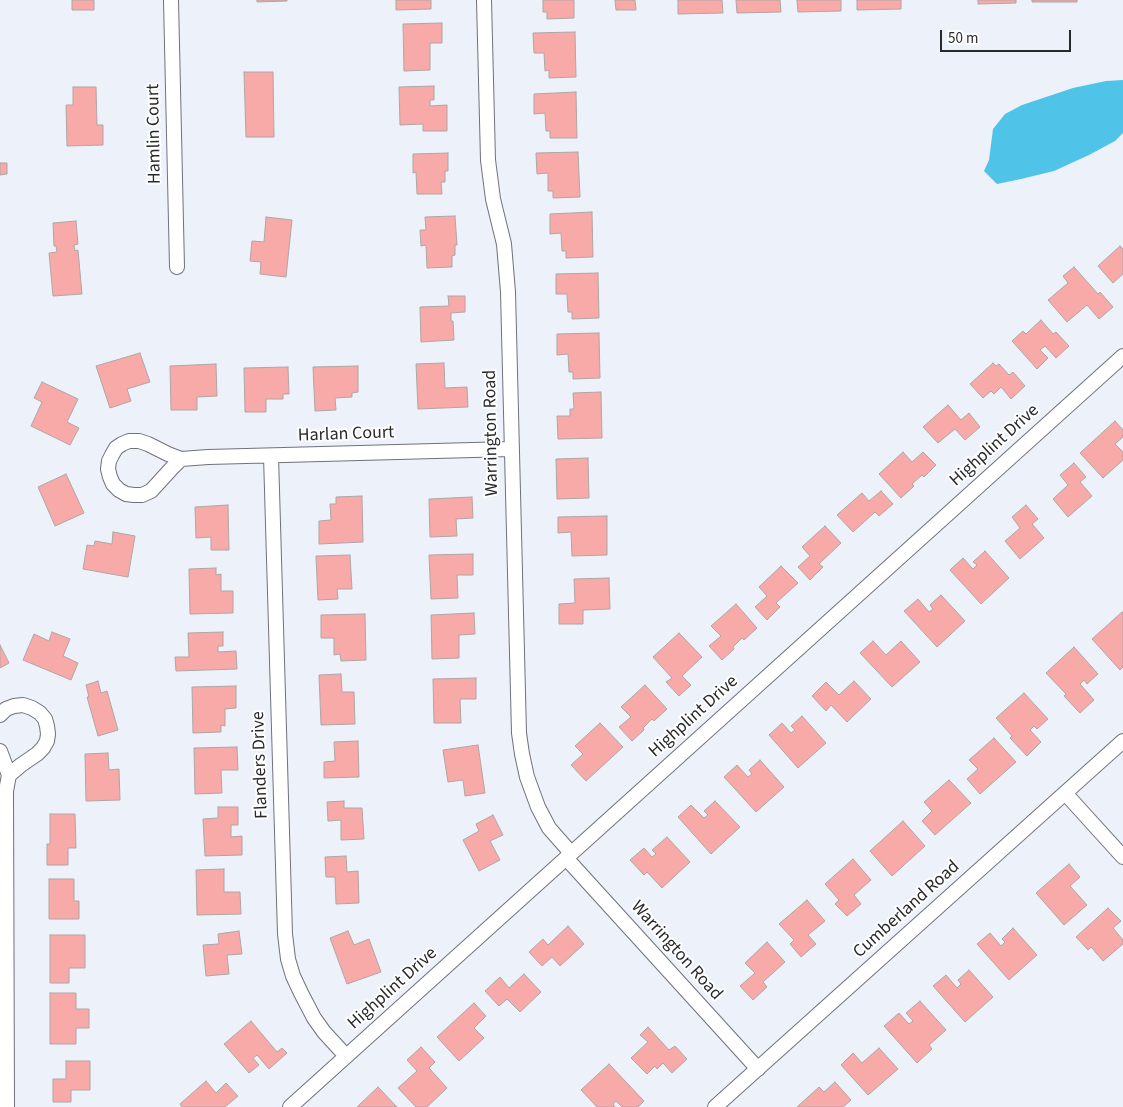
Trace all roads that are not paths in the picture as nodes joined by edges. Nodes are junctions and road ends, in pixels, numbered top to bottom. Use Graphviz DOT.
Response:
graph roads {
  1 [pos="171,0"];
  2 [pos="484,0"];
  3 [pos="177,267"];
  4 [pos="1123,356"];
  5 [pos="511,449"];
  6 [pos="271,456"];
  7 [pos="181,459"];
  8 [pos="0,715"];
  9 [pos="1123,741"];
  10 [pos="0,751"];
  11 [pos="9,775"];
  12 [pos="1065,793"];
  13 [pos="569,856"];
  14 [pos="1123,857"];
  15 [pos="346,1056"];
  16 [pos="758,1069"];
  17 [pos="5,1098"];
  18 [pos="290,1107"];
  19 [pos="715,1107"];
  1 -- 3 [label="street, Hamlin Court"];
  2 -- 5 [label="street, Warrington Road"];
  4 -- 13 [label="street, Highplint Drive"];
  5 -- 6 [label="street, Harlan Court"];
  5 -- 13 [label="street, Warrington Road"];
  6 -- 7 [label="street, Harlan Court"];
  6 -- 15 [label="street, Flanders Drive"];
  7 -- 7 [label="street, Harlan Court"];
  8 -- 11 [label="street"];
  9 -- 12 [label="street, Cumberland Road"];
  10 -- 11 [label="street"];
  11 -- 17 [label="street"];
  12 -- 14 [label="street"];
  12 -- 16 [label="street, Cumberland Road"];
  13 -- 15 [label="street, Highplint Drive"];
  13 -- 16 [label="street, Warrington Road"];
  15 -- 18 [label="street, Highplint Drive"];
  16 -- 19 [label="street, Cumberland Road"];
}
